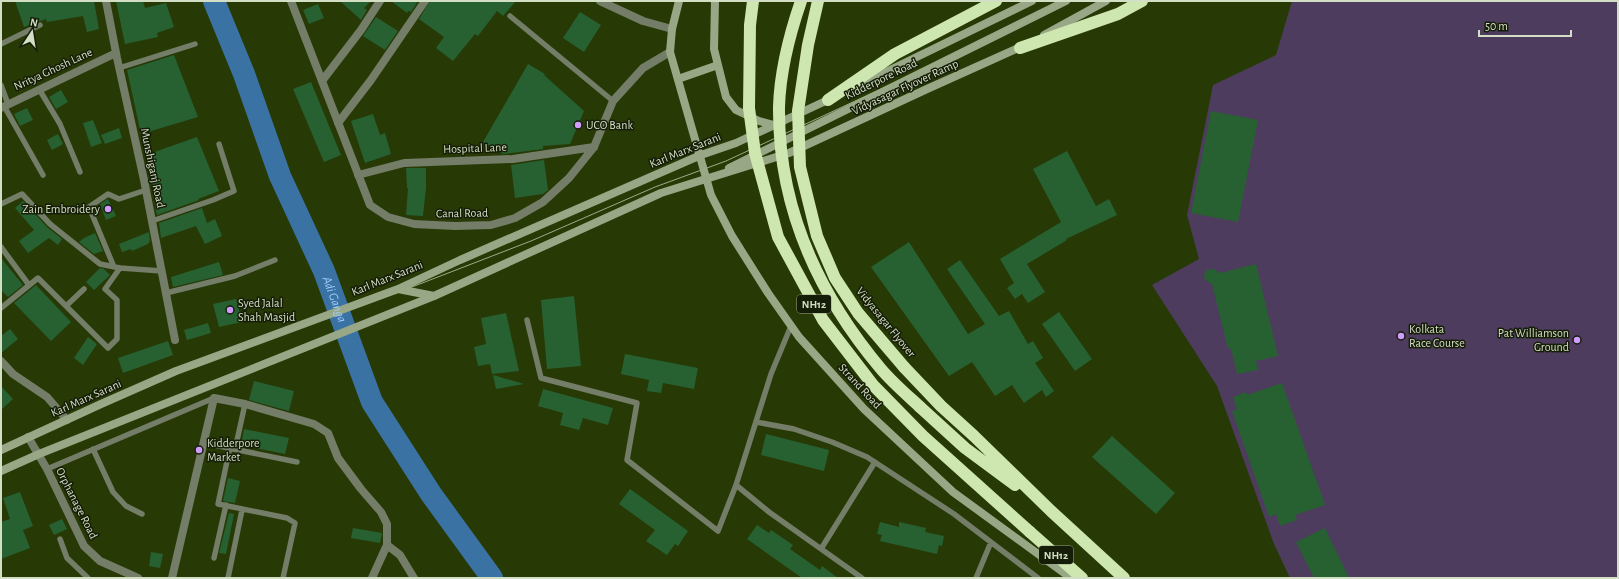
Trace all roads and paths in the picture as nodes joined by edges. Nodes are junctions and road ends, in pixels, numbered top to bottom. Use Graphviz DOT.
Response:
graph roads {
  1 [pos="106,1"];
  2 [pos="291,1"];
  3 [pos="425,1"];
  4 [pos="600,1"];
  5 [pos="679,1"];
  6 [pos="714,1"];
  7 [pos="753,1"];
  8 [pos="801,1"];
  9 [pos="818,1"];
  10 [pos="996,1"];
  11 [pos="1032,1"];
  12 [pos="1066,1"];
  13 [pos="1106,1"];
  14 [pos="1142,1"];
  15 [pos="378,2"];
  16 [pos="510,16"];
  17 [pos="40,24"];
  18 [pos="672,29"];
  19 [pos="1,44"];
  20 [pos="195,44"];
  21 [pos="1020,48"];
  22 [pos="670,52"];
  23 [pos="116,53"];
  24 [pos="718,65"];
  25 [pos="119,68"];
  26 [pos="678,79"];
  27 [pos="322,81"];
  28 [pos="1,85"];
  29 [pos="39,89"];
  30 [pos="613,100"];
  31 [pos="828,100"];
  32 [pos="4,106"];
  33 [pos="338,122"];
  34 [pos="774,125"];
  35 [pos="736,143"];
  36 [pos="219,144"];
  37 [pos="594,147"];
  38 [pos="701,155"];
  39 [pos="80,172"];
  40 [pos="43,175"];
  41 [pos="358,175"];
  42 [pos="707,179"];
  43 [pos="146,190"];
  44 [pos="1,204"];
  45 [pos="152,221"];
  46 [pos="1,247"];
  47 [pos="275,260"];
  48 [pos="117,267"];
  49 [pos="162,271"];
  50 [pos="29,285"];
  51 [pos="84,289"];
  52 [pos="398,289"];
  53 [pos="166,293"];
  54 [pos="434,296"];
  55 [pos="66,306"];
  56 [pos="1,308"];
  57 [pos="528,320"];
  58 [pos="791,326"];
  59 [pos="175,340"];
  60 [pos="1,361"];
  61 [pos="214,398"];
  62 [pos="245,404"];
  63 [pos="67,420"];
  64 [pos="756,422"];
  65 [pos="28,437"];
  66 [pos="204,443"];
  67 [pos="230,448"];
  68 [pos="93,449"];
  69 [pos="1,450"];
  70 [pos="297,462"];
  71 [pos="875,462"];
  72 [pos="47,469"];
  73 [pos="1,471"];
  74 [pos="736,485"];
  75 [pos="226,505"];
  76 [pos="242,510"];
  77 [pos="1051,511"];
  78 [pos="142,514"];
  79 [pos="60,539"];
  80 [pos="991,542"];
  81 [pos="387,545"];
  82 [pos="821,549"];
  83 [pos="214,558"];
  84 [pos="88,578"];
  85 [pos="138,578"];
  86 [pos="172,578"];
  87 [pos="228,578"];
  88 [pos="284,578"];
  89 [pos="372,578"];
  90 [pos="414,578"];
  91 [pos="862,578"];
  92 [pos="976,578"];
  93 [pos="1038,578"];
  94 [pos="1071,578"];
  95 [pos="1082,578"];
  96 [pos="1124,578"];
  1 -- 23 [label="street, Munshiganj Road"];
  2 -- 27 [label="street, Canal Road"];
  3 -- 33 [label="street"];
  4 -- 18 [label="street"];
  5 -- 18 [label="main road"];
  6 -- 24 [label="main road"];
  7 -- 95 [label="highway, NH12, bridge"];
  8 -- 77 [label="highway, bridge"];
  9 -- 77 [label="highway, Vidyasagar Flyover / NH12, bridge"];
  10 -- 31 [label="highway"];
  11 -- 31 [label="main road, Kidderpore Road"];
  12 -- 42 [label="main road, Kidderpore Road"];
  13 -- 21 [label="main road, Vidyasagar Flyover Ramp"];
  14 -- 21 [label="highway"];
  15 -- 27 [label="street"];
  16 -- 30 [label="lane"];
  17 -- 19 [label="lane"];
  18 -- 22 [label="main road"];
  20 -- 25 [label="lane"];
  21 -- 42 [label="main road, Vidyasagar Flyover Ramp"];
  22 -- 26 [label="main road, Strand Road"];
  22 -- 30 [label="street, Canal Road"];
  23 -- 25 [label="street, Munshiganj Road"];
  23 -- 29 [label="street, Nritya Ghosh Lane"];
  24 -- 26 [label="main road"];
  24 -- 34 [label="main road"];
  25 -- 43 [label="street, Munshiganj Road"];
  26 -- 38 [label="main road, Strand Road"];
  27 -- 33 [label="street, Canal Road"];
  28 -- 32 [label="lane"];
  29 -- 32 [label="street, Nritya Ghosh Lane"];
  29 -- 39 [label="lane"];
  30 -- 37 [label="street, Canal Road"];
  31 -- 34 [label="main road, Kidderpore Road"];
  32 -- 40 [label="lane"];
  33 -- 41 [label="street, Canal Road"];
  34 -- 35 [label="main road, Kidderpore Road"];
  35 -- 38 [label="main road, Karl Marx Sarani"];
  36 -- 45 [label="lane"];
  37 -- 41 [label="street, Hospital Lane"];
  37 -- 41 [label="street, Canal Road"];
  38 -- 42 [label="main road, Strand Road"];
  38 -- 52 [label="main road, Karl Marx Sarani"];
  42 -- 54 [label="main road"];
  42 -- 58 [label="main road, Strand Road"];
  43 -- 45 [label="street, Munshiganj Road"];
  43 -- 48 [label="lane"];
  44 -- 48 [label="lane"];
  45 -- 49 [label="street, Munshiganj Road"];
  46 -- 50 [label="lane"];
  47 -- 53 [label="lane"];
  48 -- 49 [label="lane"];
  48 -- 55 [label="lane"];
  49 -- 53 [label="street, Munshiganj Road"];
  50 -- 55 [label="lane"];
  50 -- 56 [label="lane"];
  51 -- 55 [label="lane"];
  52 -- 54 [label="main road"];
  52 -- 63 [label="main road, Karl Marx Sarani"];
  53 -- 59 [label="street, Munshiganj Road"];
  54 -- 73 [label="main road, bridge"];
  57 -- 74 [label="lane"];
  58 -- 64 [label="lane"];
  58 -- 94 [label="main road, Strand Road"];
  60 -- 63 [label="street"];
  61 -- 62 [label="street"];
  61 -- 66 [label="street"];
  61 -- 68 [label="lane"];
  62 -- 67 [label="lane"];
  62 -- 81 [label="street"];
  63 -- 65 [label="main road, Karl Marx Sarani"];
  64 -- 71 [label="lane"];
  64 -- 74 [label="lane"];
  65 -- 69 [label="main road, Karl Marx Sarani"];
  65 -- 72 [label="street, Orphanage Road"];
  66 -- 67 [label="lane"];
  66 -- 86 [label="street"];
  67 -- 70 [label="lane"];
  67 -- 75 [label="lane"];
  68 -- 72 [label="lane"];
  68 -- 78 [label="lane"];
  71 -- 80 [label="lane"];
  71 -- 82 [label="lane"];
  72 -- 85 [label="street, Orphanage Road"];
  74 -- 82 [label="lane"];
  75 -- 76 [label="lane"];
  75 -- 83 [label="lane"];
  76 -- 87 [label="lane"];
  76 -- 88 [label="lane"];
  77 -- 96 [label="highway, Vidyasagar Flyover / NH12"];
  79 -- 84 [label="lane"];
  80 -- 92 [label="lane"];
  80 -- 93 [label="lane"];
  81 -- 89 [label="street"];
  81 -- 90 [label="street"];
  82 -- 91 [label="lane"];
}
